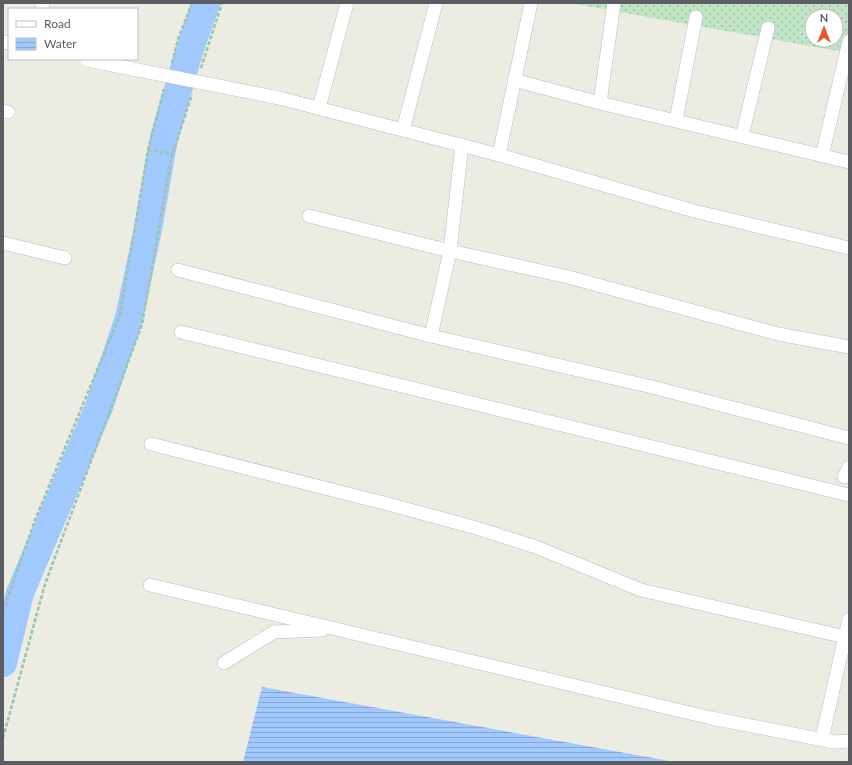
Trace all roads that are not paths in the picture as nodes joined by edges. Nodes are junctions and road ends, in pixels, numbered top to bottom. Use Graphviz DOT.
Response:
graph roads {
  1 [pos="347,3"];
  2 [pos="436,3"];
  3 [pos="531,3"];
  4 [pos="614,3"];
  5 [pos="696,17"];
  6 [pos="768,28"];
  7 [pos="849,41"];
  8 [pos="84,60"];
  9 [pos="514,80"];
  10 [pos="845,80"];
  11 [pos="600,103"];
  12 [pos="319,108"];
  13 [pos="676,120"];
  14 [pos="403,130"];
  15 [pos="742,136"];
  16 [pos="462,145"];
  17 [pos="499,155"];
  18 [pos="822,156"];
  19 [pos="849,162"];
  20 [pos="309,216"];
  21 [pos="3,244"];
  22 [pos="849,248"];
  23 [pos="450,251"];
  24 [pos="65,258"];
  25 [pos="178,270"];
  26 [pos="182,332"];
  27 [pos="432,336"];
  28 [pos="849,347"];
  29 [pos="849,438"];
  30 [pos="151,444"];
  31 [pos="849,495"];
  32 [pos="150,585"];
  33 [pos="849,619"];
  34 [pos="338,630"];
  35 [pos="845,637"];
  36 [pos="224,663"];
  37 [pos="822,740"];
  38 [pos="849,741"];
  1 -- 12 [label="street"];
  2 -- 14 [label="street"];
  3 -- 9 [label="street"];
  4 -- 11 [label="street"];
  5 -- 13 [label="street"];
  6 -- 15 [label="street"];
  7 -- 10 [label="street"];
  8 -- 12 [label="street, bridge"];
  9 -- 11 [label="street"];
  9 -- 17 [label="street"];
  10 -- 18 [label="street"];
  11 -- 13 [label="street"];
  12 -- 14 [label="street"];
  13 -- 15 [label="street"];
  14 -- 16 [label="street"];
  15 -- 18 [label="street"];
  16 -- 17 [label="street"];
  16 -- 23 [label="street"];
  17 -- 22 [label="street"];
  18 -- 19 [label="street"];
  20 -- 23 [label="street"];
  21 -- 24 [label="street"];
  23 -- 27 [label="street"];
  23 -- 28 [label="street"];
  25 -- 27 [label="street"];
  26 -- 31 [label="street"];
  27 -- 29 [label="street"];
  30 -- 35 [label="street"];
  32 -- 34 [label="street"];
  33 -- 35 [label="street"];
  34 -- 36 [label="street"];
  34 -- 37 [label="street"];
  35 -- 37 [label="street"];
  37 -- 38 [label="street"];
}
